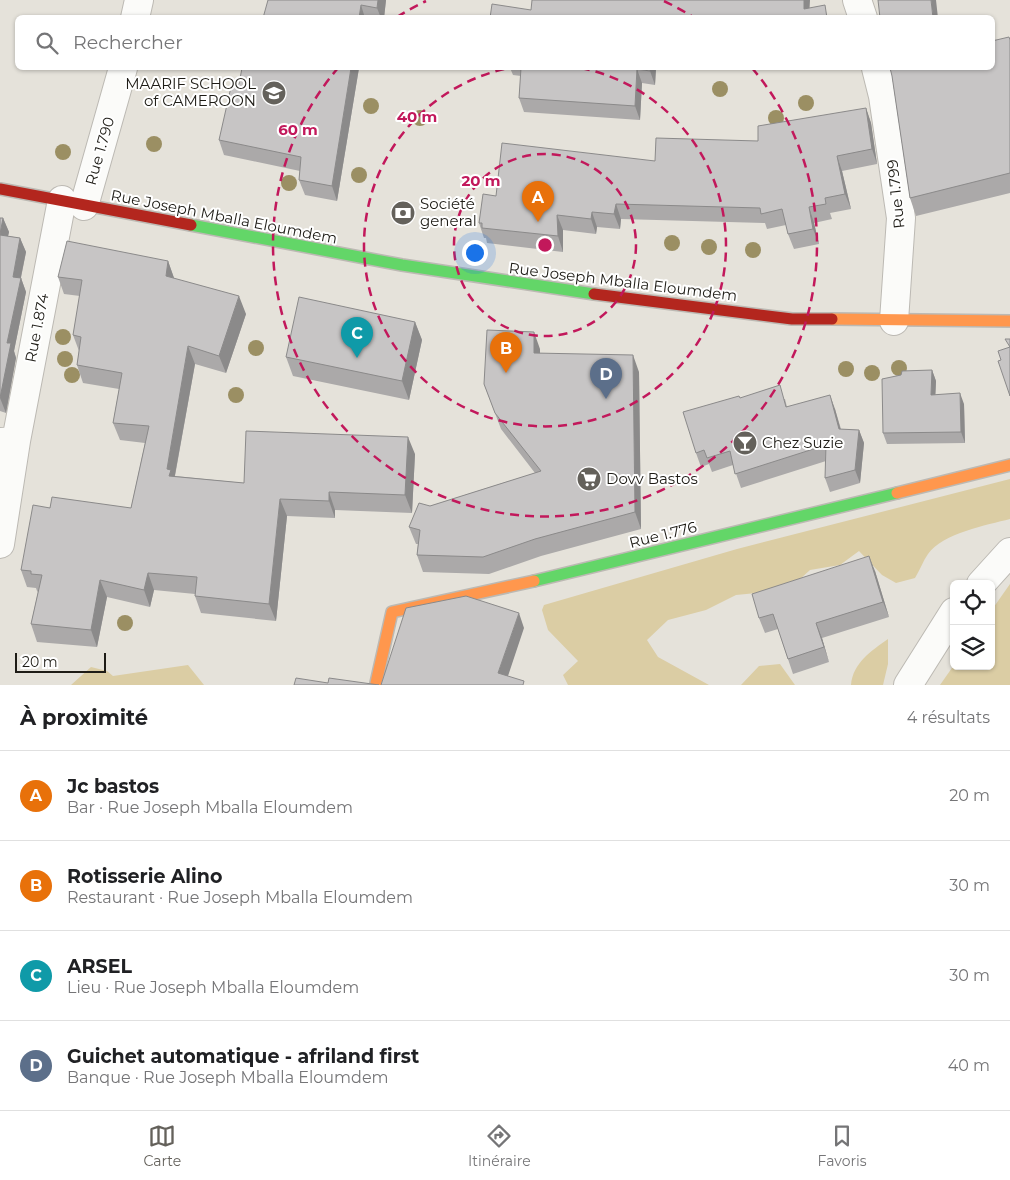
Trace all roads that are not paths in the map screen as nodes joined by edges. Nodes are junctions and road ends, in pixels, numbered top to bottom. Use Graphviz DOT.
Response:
graph roads {
  1 [pos="139,0"];
  2 [pos="857,0"];
  3 [pos="136,15"];
  4 [pos="862,15"];
  5 [pos="122,70"];
  6 [pos="876,70"];
  7 [pos="0,190"];
  8 [pos="73,203"];
  9 [pos="894,321"];
  10 [pos="1010,321"];
  11 [pos="8,441"];
  12 [pos="1010,465"];
  13 [pos="0,544"];
  14 [pos="1010,552"];
  15 [pos="984,580"];
  16 [pos="950,618"];
  17 [pos="376,682"];
  18 [pos="908,685"];
  1 -- 3 [label="street"];
  2 -- 4 [label="street"];
  5 -- 8 [label="street, Rue 1.790"];
  6 -- 9 [label="street, Rue 1.799"];
  7 -- 8 [label="main road, Rue Joseph Mballa Eloumdem"];
  8 -- 9 [label="main road, Rue Joseph Mballa Eloumdem"];
  8 -- 11 [label="street, Rue 1.874"];
  9 -- 10 [label="main road, Rue Joseph Mballa Eloumdem"];
  11 -- 13 [label="street, Rue 1.874"];
  12 -- 17 [label="main road, Rue 1.776"];
  14 -- 15 [label="street"];
  16 -- 18 [label="street"];
}
